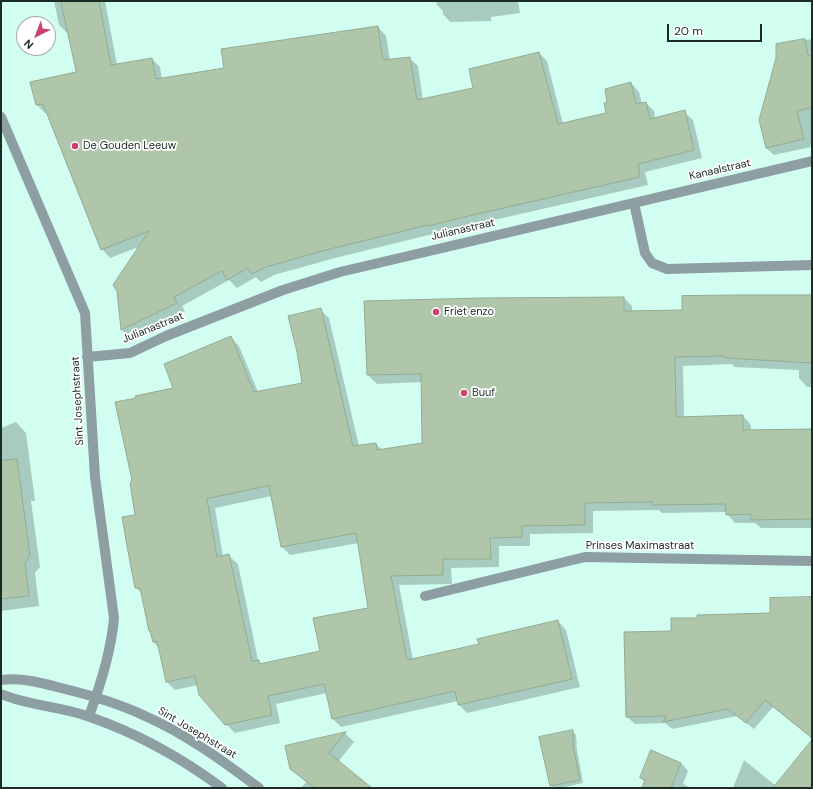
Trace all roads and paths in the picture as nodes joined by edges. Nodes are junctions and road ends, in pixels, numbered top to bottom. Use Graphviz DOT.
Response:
graph roads {
  1 [pos="1,117"];
  2 [pos="3,129"];
  3 [pos="812,161"];
  4 [pos="634,203"];
  5 [pos="812,265"];
  6 [pos="87,357"];
  7 [pos="812,561"];
  8 [pos="425,596"];
  9 [pos="1,680"];
  10 [pos="1,694"];
  11 [pos="96,696"];
  12 [pos="89,716"];
  13 [pos="222,788"];
  14 [pos="259,788"];
  1 -- 2 [label="street, Sint Josephstraat"];
  2 -- 6 [label="street, Sint Josephstraat"];
  3 -- 4 [label="street, Kanaalstraat"];
  4 -- 5 [label="street"];
  4 -- 6 [label="street, Julianastraat"];
  6 -- 11 [label="street, Sint Josephstraat"];
  7 -- 8 [label="street, Prinses Maximastraat"];
  9 -- 11 [label="street"];
  10 -- 12 [label="street"];
  11 -- 12 [label="street, Sint Josephstraat"];
  11 -- 14 [label="street, Sint Josephstraat"];
  12 -- 13 [label="street"];
}
